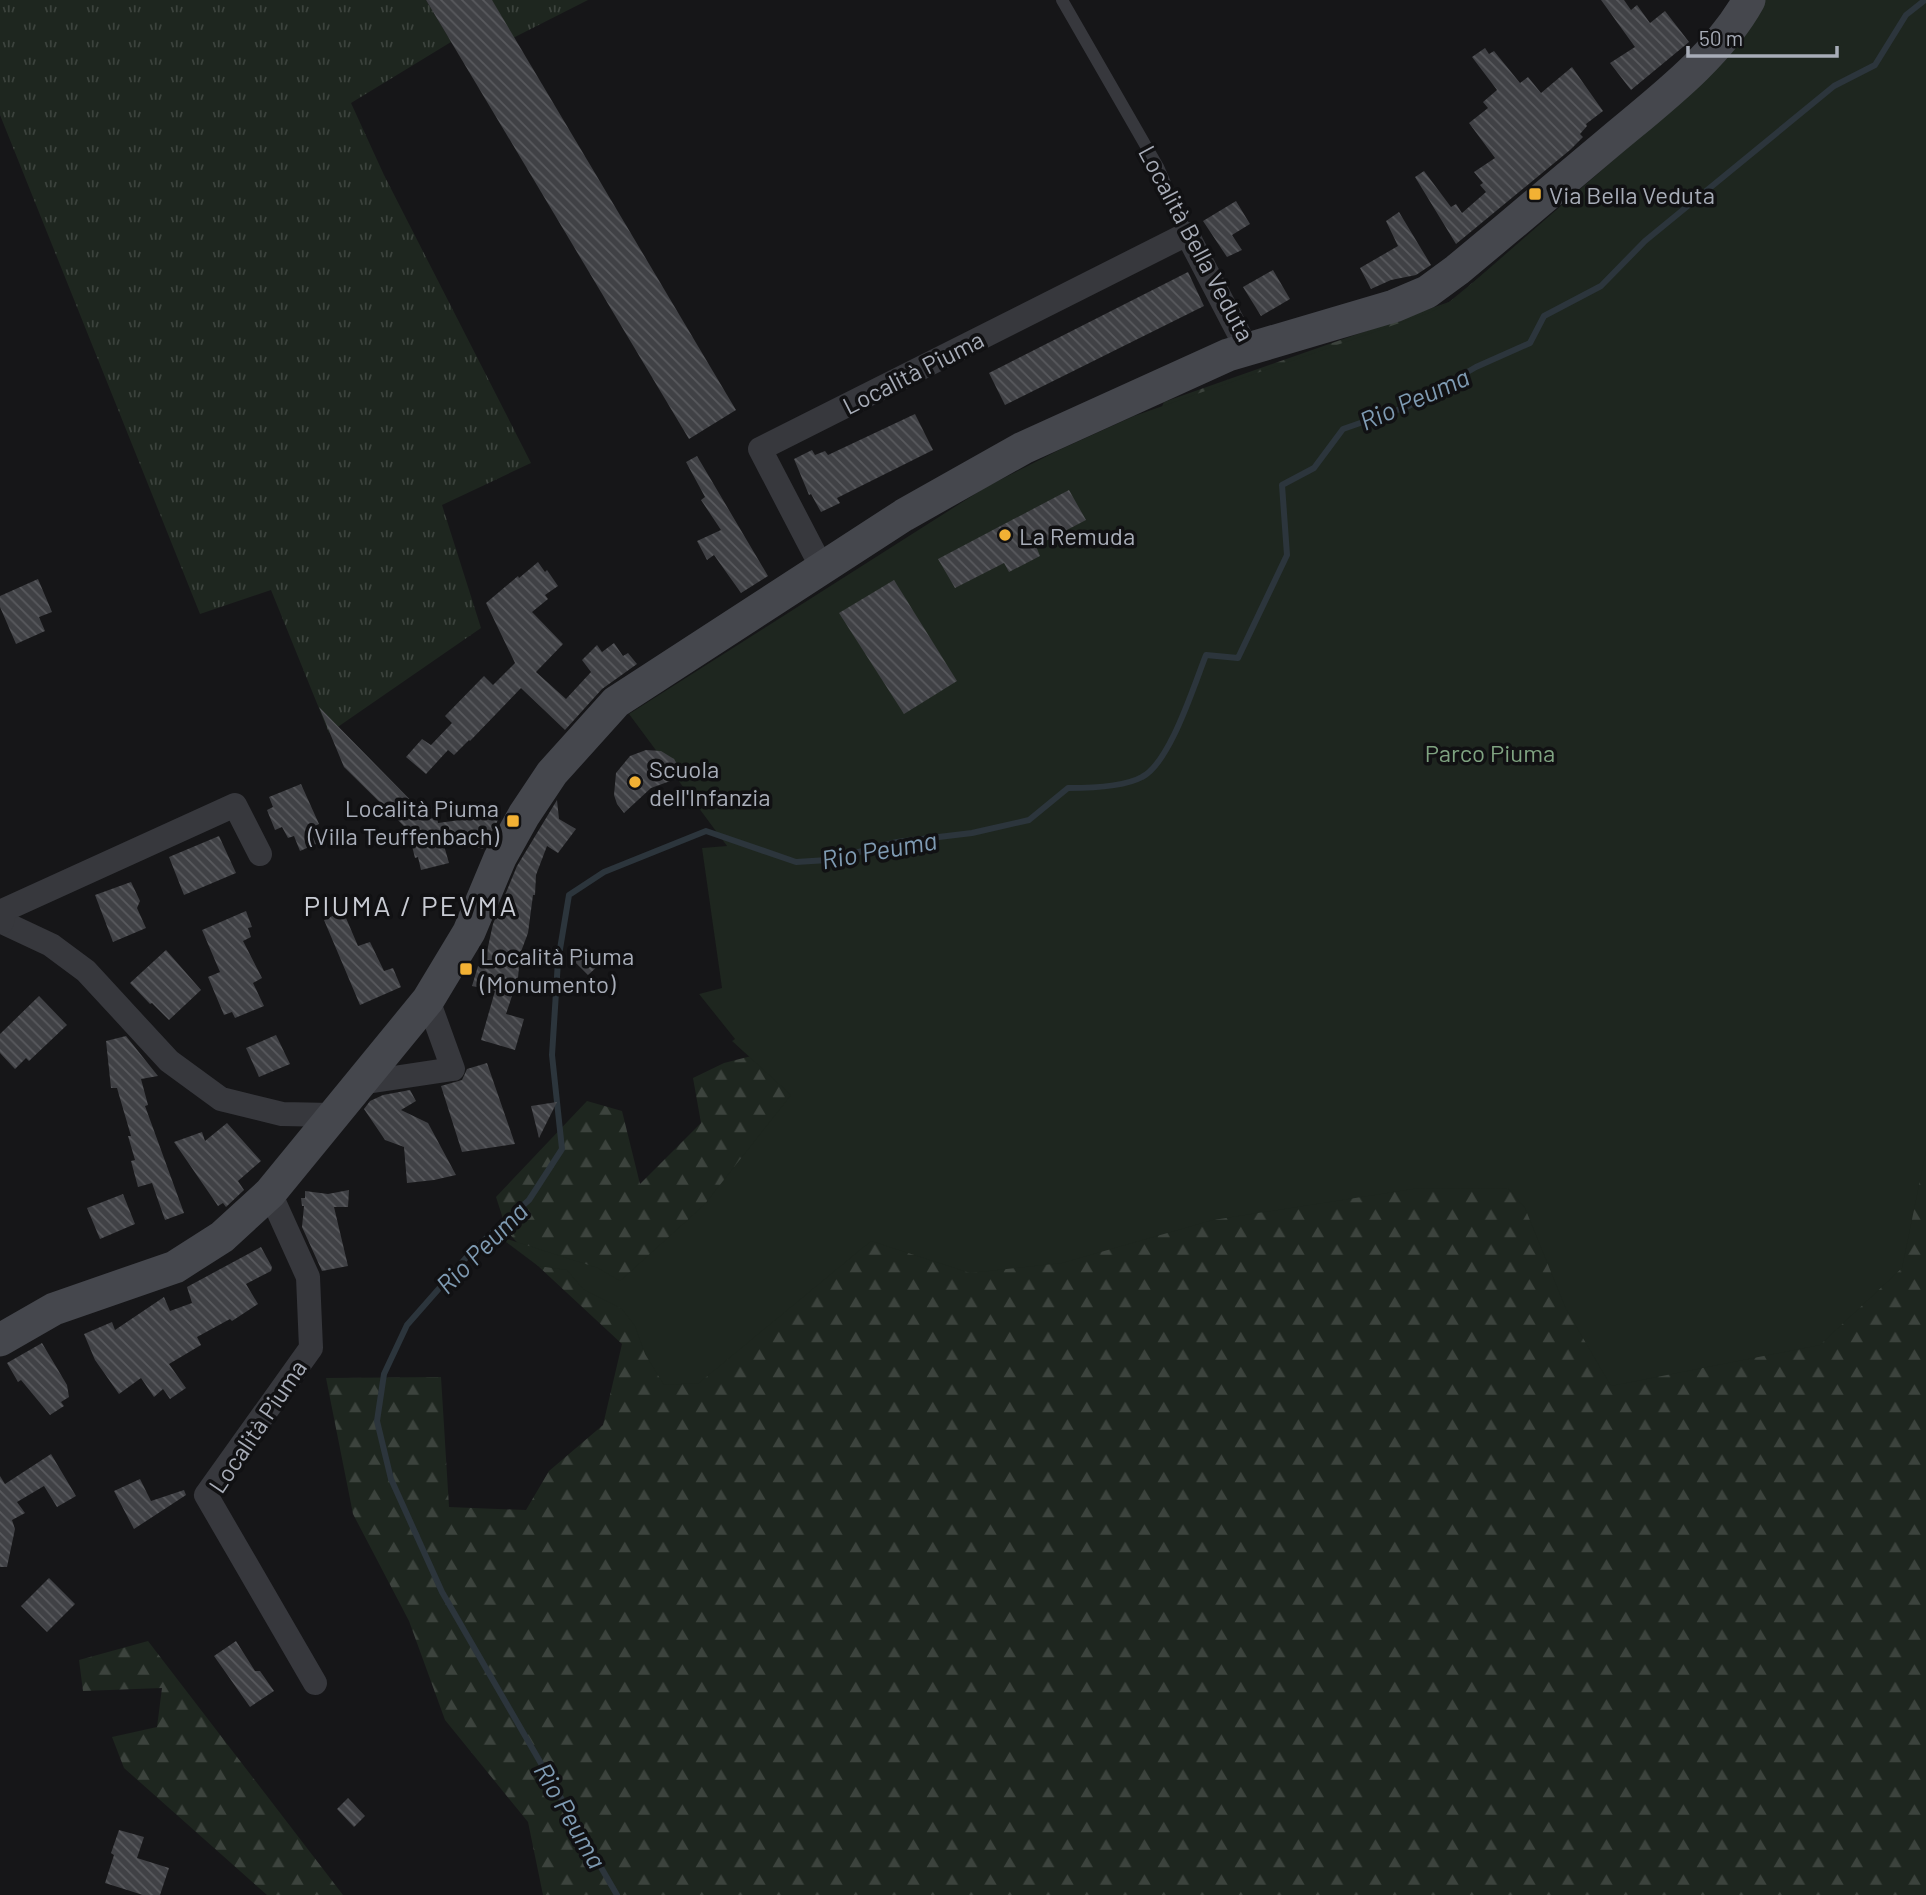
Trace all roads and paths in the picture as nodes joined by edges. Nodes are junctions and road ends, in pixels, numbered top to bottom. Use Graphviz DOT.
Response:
graph roads {
  1 [pos="1062,0"];
  2 [pos="1749,0"];
  3 [pos="1186,234"];
  4 [pos="1247,349"];
  5 [pos="822,568"];
  6 [pos="260,854"];
  7 [pos="1,921"];
  8 [pos="428,1000"];
  9 [pos="360,1083"];
  10 [pos="332,1115"];
  11 [pos="270,1193"];
  12 [pos="0,1340"];
  13 [pos="315,1683"];
  1 -- 3 [label="lane, Località Bella Veduta"];
  2 -- 4 [label="street, Località Bella Veduta"];
  3 -- 4 [label="street, Località Bella Veduta"];
  3 -- 5 [label="street, Località Piuma"];
  4 -- 5 [label="street"];
  5 -- 8 [label="street"];
  6 -- 7 [label="street"];
  7 -- 10 [label="street"];
  8 -- 9 [label="street"];
  8 -- 9 [label="street"];
  9 -- 10 [label="street"];
  10 -- 11 [label="street"];
  11 -- 12 [label="street"];
  11 -- 13 [label="street, Località Piuma"];
}
